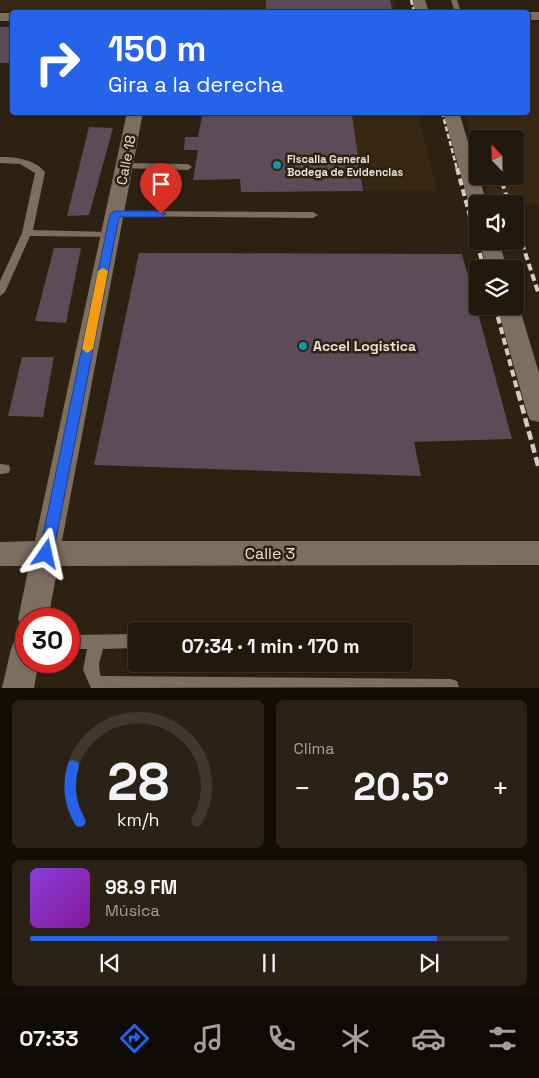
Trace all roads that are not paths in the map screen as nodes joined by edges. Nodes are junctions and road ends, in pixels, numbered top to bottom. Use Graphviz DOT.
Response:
graph roads {
  1 [pos="134,115"];
  2 [pos="452,115"];
  3 [pos="0,160"];
  4 [pos="124,166"];
  5 [pos="188,167"];
  6 [pos="475,195"];
  7 [pos="312,214"];
  8 [pos="113,224"];
  9 [pos="27,233"];
  10 [pos="3,282"];
  11 [pos="0,292"];
  12 [pos="511,315"];
  13 [pos="539,413"];
  14 [pos="539,553"];
  15 [pos="0,554"];
  16 [pos="46,554"];
  17 [pos="34,608"];
  18 [pos="128,640"];
  19 [pos="80,642"];
  20 [pos="97,642"];
  21 [pos="21,673"];
  22 [pos="451,687"];
  23 [pos="18,688"];
  1 -- 4 [label="street, Calle 18"];
  2 -- 6 [label="street"];
  3 -- 9 [label="lane"];
  4 -- 5 [label="lane"];
  4 -- 8 [label="street, Calle 18"];
  7 -- 8 [label="lane"];
  8 -- 9 [label="lane"];
  8 -- 16 [label="street, Calle 18"];
  9 -- 10 [label="lane"];
  10 -- 11 [label="lane"];
  12 -- 13 [label="street"];
  14 -- 16 [label="street, Calle 3"];
  15 -- 16 [label="street, Calle 3"];
  16 -- 17 [label="street, Calle 18"];
  18 -- 20 [label="lane"];
  19 -- 20 [label="lane"];
  20 -- 22 [label="lane"];
  21 -- 23 [label="street"];
}
